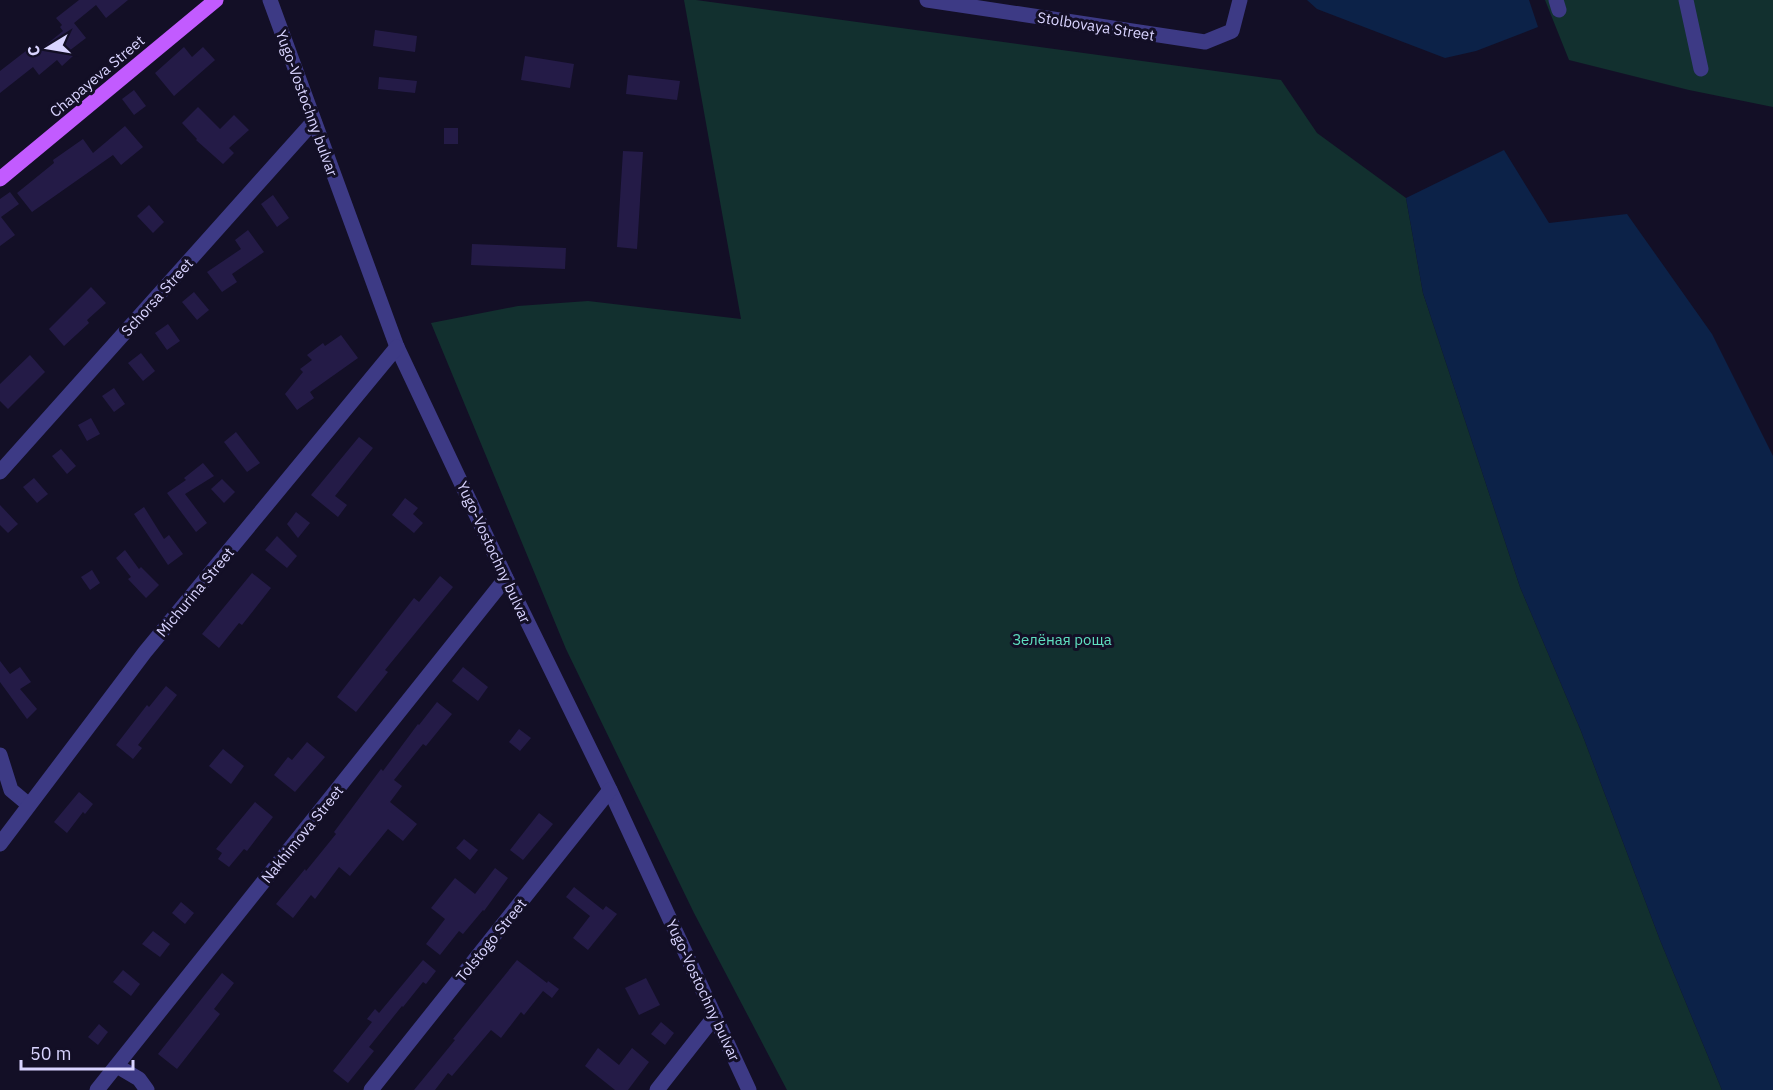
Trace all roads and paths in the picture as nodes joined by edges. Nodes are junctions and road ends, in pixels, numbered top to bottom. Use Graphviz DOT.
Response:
graph roads {
  1 [pos="216,0"];
  2 [pos="270,0"];
  3 [pos="927,0"];
  4 [pos="1240,0"];
  5 [pos="1686,0"];
  6 [pos="1701,69"];
  7 [pos="314,121"];
  8 [pos="0,180"];
  9 [pos="398,347"];
  10 [pos="0,472"];
  11 [pos="506,578"];
  12 [pos="0,755"];
  13 [pos="610,790"];
  14 [pos="29,805"];
  15 [pos="0,844"];
  16 [pos="715,1016"];
  17 [pos="117,1065"];
  18 [pos="97,1090"];
  19 [pos="147,1090"];
  20 [pos="371,1090"];
  21 [pos="657,1090"];
  22 [pos="749,1090"];
  1 -- 8 [label="main road, Chapayeva Street"];
  2 -- 7 [label="street, Yugo-Vostochny bulvar"];
  3 -- 4 [label="street, Stolbovaya Street"];
  5 -- 6 [label="street"];
  7 -- 9 [label="street, Yugo-Vostochny bulvar"];
  7 -- 10 [label="street, Schorsa Street"];
  9 -- 11 [label="street, Yugo-Vostochny bulvar"];
  9 -- 14 [label="street, Michurina Street"];
  11 -- 13 [label="street, Yugo-Vostochny bulvar"];
  11 -- 17 [label="street, Nakhimova Street"];
  12 -- 14 [label="street"];
  13 -- 16 [label="street, Yugo-Vostochny bulvar"];
  13 -- 20 [label="street, Tolstogo Street"];
  14 -- 15 [label="street, Michurina Street"];
  16 -- 21 [label="street"];
  16 -- 22 [label="street, Yugo-Vostochny bulvar"];
  17 -- 18 [label="street, Nakhimova Street"];
  17 -- 19 [label="street"];
}
